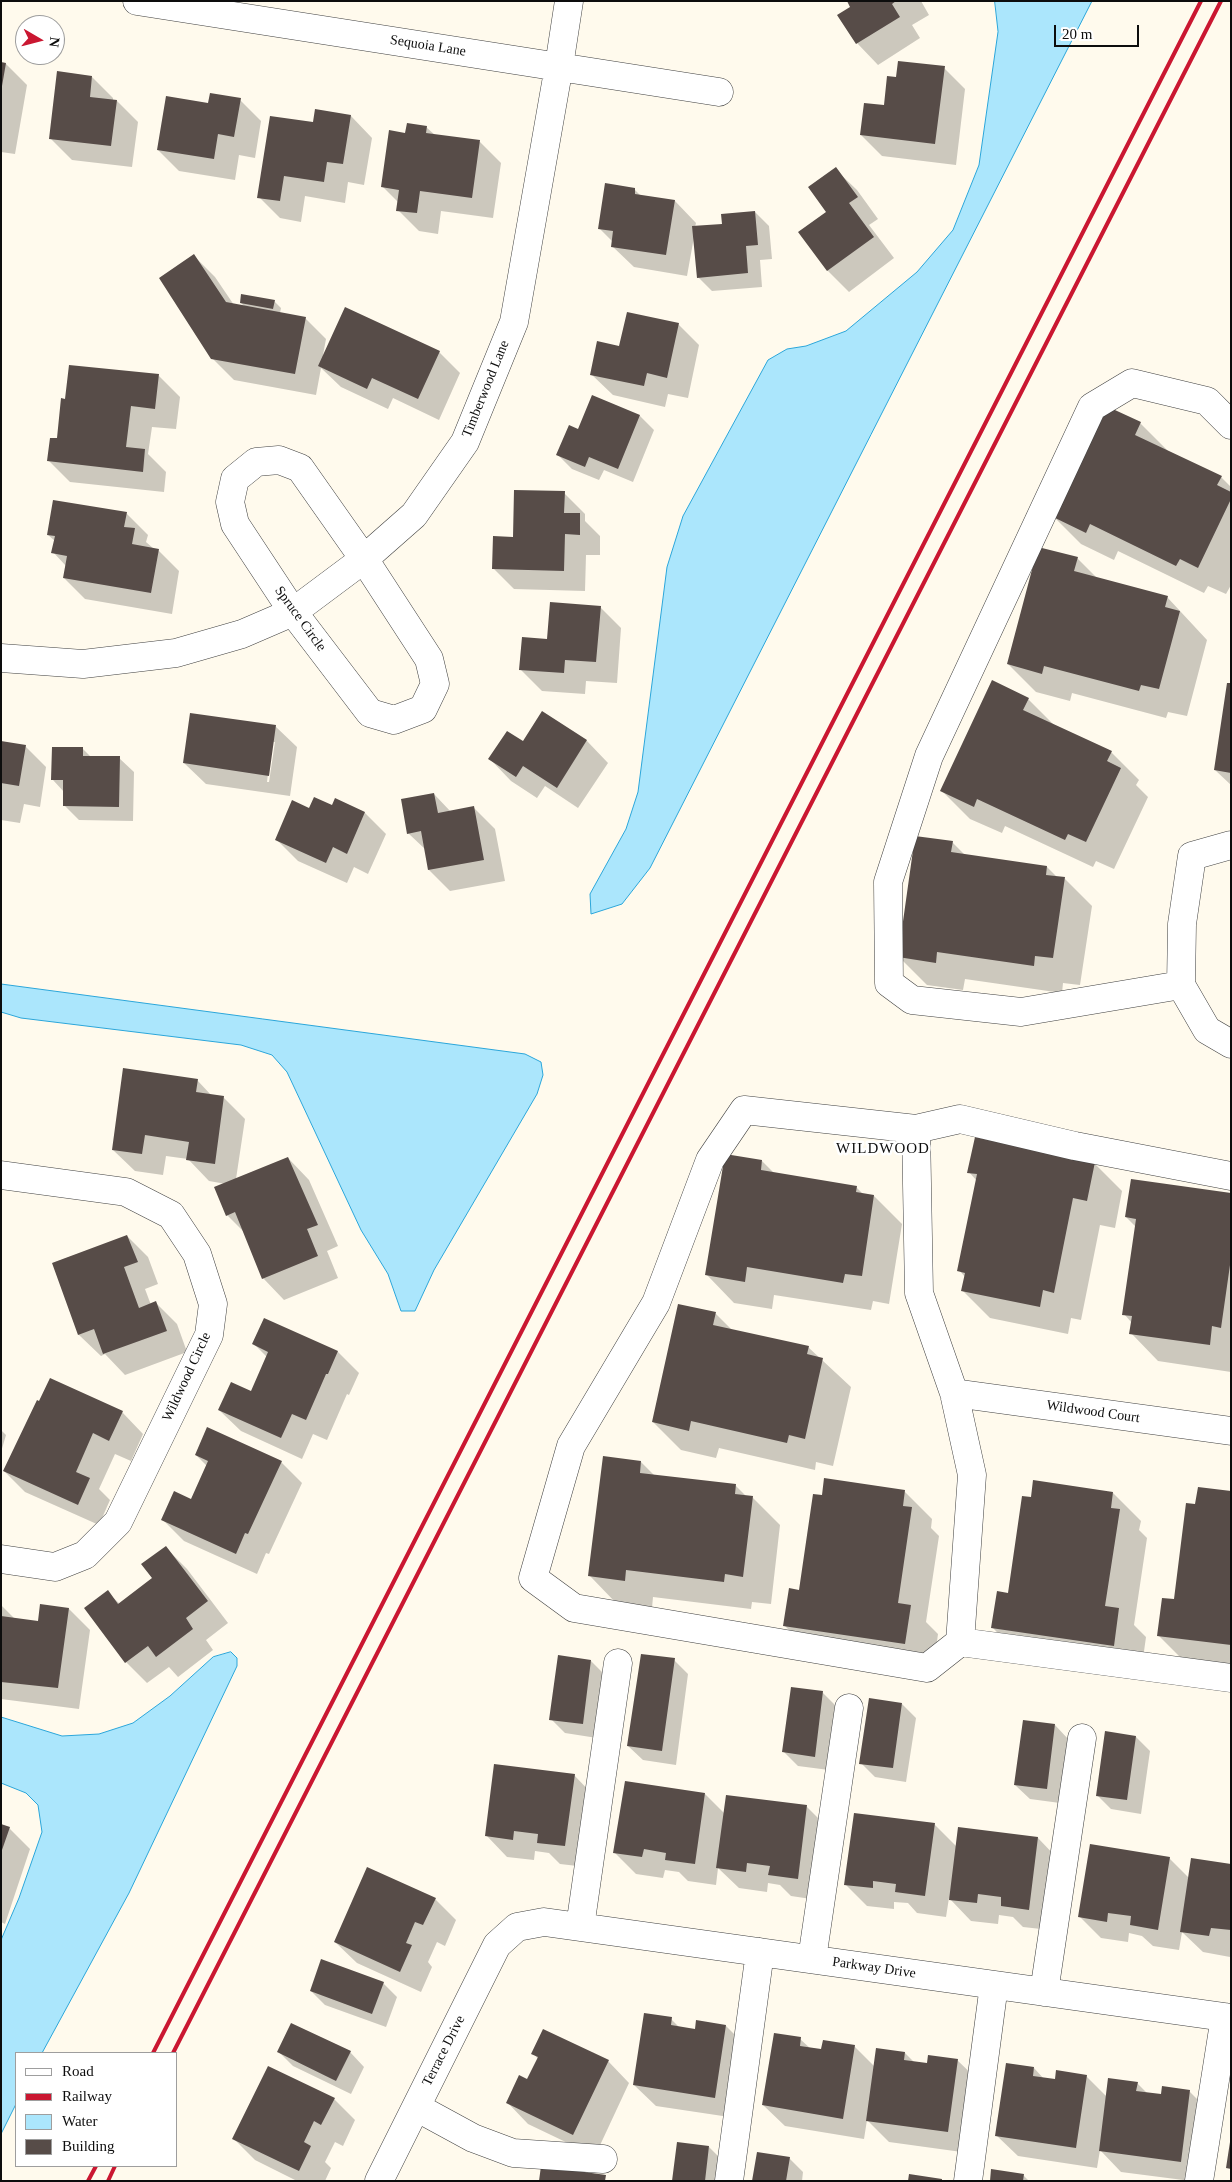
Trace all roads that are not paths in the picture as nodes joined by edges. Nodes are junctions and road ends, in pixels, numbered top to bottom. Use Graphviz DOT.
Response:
graph roads {
  1 [pos="137,1"];
  2 [pos="568,1"];
  3 [pos="559,66"];
  4 [pos="719,92"];
  5 [pos="1231,425"];
  6 [pos="364,559"];
  7 [pos="293,612"];
  8 [pos="1,658"];
  9 [pos="1231,846"];
  10 [pos="1181,985"];
  11 [pos="1231,1044"];
  12 [pos="916,1129"];
  13 [pos="1,1174"];
  14 [pos="1231,1176"];
  15 [pos="954,1393"];
  16 [pos="1231,1431"];
  17 [pos="1,1559"];
  18 [pos="960,1642"];
  19 [pos="618,1663"];
  20 [pos="1231,1678"];
  21 [pos="849,1708"];
  22 [pos="1082,1738"];
  23 [pos="517,1927"];
  24 [pos="580,1927"];
  25 [pos="760,1952"];
  26 [pos="812,1959"];
  27 [pos="994,1985"];
  28 [pos="1044,1992"];
  29 [pos="1228,2018"];
  30 [pos="416,2107"];
  31 [pos="603,2159"];
  32 [pos="379,2181"];
  33 [pos="729,2181"];
  34 [pos="968,2181"];
  35 [pos="1199,2181"];
  1 -- 3 [label="street, Sequoia Lane"];
  2 -- 3 [label="street, Timberwood Lane"];
  3 -- 4 [label="street, Sequoia Lane"];
  3 -- 6 [label="street, Timberwood Lane"];
  5 -- 10 [label="street"];
  6 -- 7 [label="street, Timberwood Lane"];
  6 -- 7 [label="street, Spruce Circle"];
  6 -- 7 [label="street, Spruce Circle"];
  7 -- 8 [label="street, Timberwood Lane"];
  9 -- 10 [label="street"];
  10 -- 11 [label="street"];
  12 -- 14 [label="street"];
  12 -- 15 [label="street"];
  12 -- 18 [label="street"];
  13 -- 17 [label="street, Wildwood Circle"];
  15 -- 16 [label="street, Wildwood Court"];
  15 -- 18 [label="street"];
  18 -- 20 [label="street"];
  19 -- 24 [label="street"];
  21 -- 26 [label="street"];
  22 -- 28 [label="street"];
  23 -- 24 [label="street, Parkway Drive"];
  23 -- 30 [label="street, Terrace Drive"];
  24 -- 25 [label="street, Parkway Drive"];
  25 -- 26 [label="street, Parkway Drive"];
  25 -- 33 [label="street"];
  26 -- 27 [label="street, Parkway Drive"];
  27 -- 28 [label="street, Parkway Drive"];
  27 -- 34 [label="street"];
  28 -- 29 [label="street, Parkway Drive"];
  29 -- 35 [label="street"];
  30 -- 31 [label="street"];
  30 -- 32 [label="street, Terrace Drive"];
}
